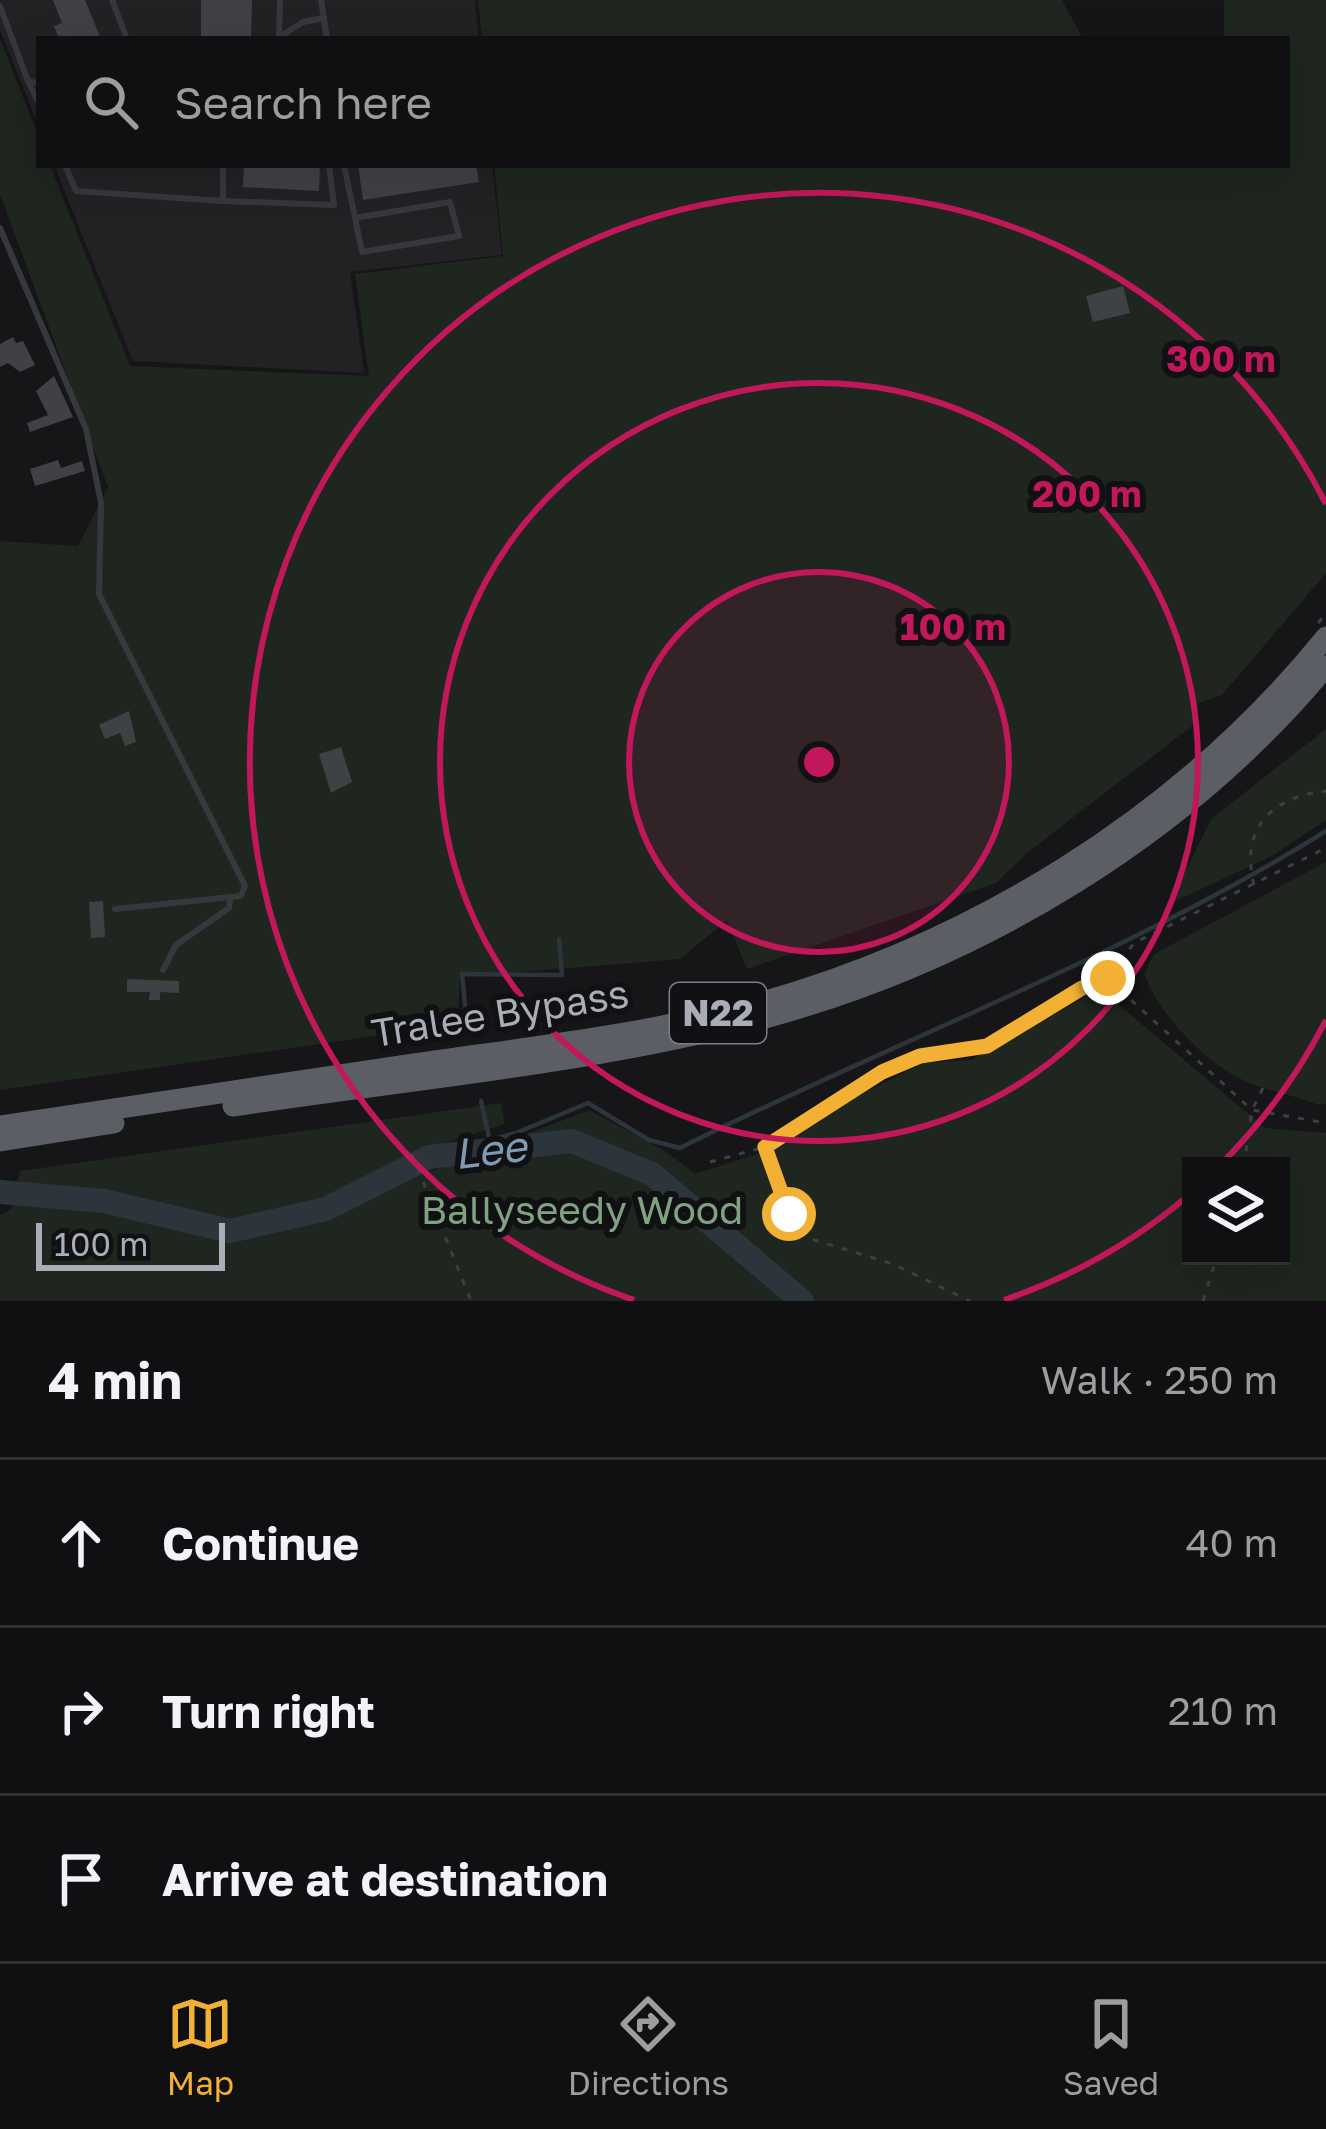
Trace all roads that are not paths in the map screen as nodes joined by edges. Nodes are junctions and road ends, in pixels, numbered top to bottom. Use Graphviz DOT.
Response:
graph roads {
  1 [pos="112,0"];
  2 [pos="280,0"];
  3 [pos="321,0"];
  4 [pos="0,6"];
  5 [pos="324,19"];
  6 [pos="127,36"];
  7 [pos="278,36"];
  8 [pos="281,36"];
  9 [pos="327,36"];
  10 [pos="28,81"];
  11 [pos="36,83"];
  12 [pos="36,98"];
  13 [pos="66,168"];
  14 [pos="224,168"];
  15 [pos="329,168"];
  16 [pos="345,168"];
  17 [pos="223,200"];
  18 [pos="355,218"];
  19 [pos="0,228"];
  20 [pos="1318,636"];
  21 [pos="1326,665"];
  22 [pos="230,900"];
  23 [pos="115,909"];
  24 [pos="163,970"];
  25 [pos="0,1126"];
  26 [pos="0,1141"];
  1 -- 6 [label="lane"];
  2 -- 7 [label="lane"];
  3 -- 5 [label="lane"];
  4 -- 10 [label="lane"];
  5 -- 8 [label="lane"];
  5 -- 9 [label="lane"];
  10 -- 11 [label="lane"];
  10 -- 12 [label="lane"];
  13 -- 17 [label="lane"];
  14 -- 17 [label="lane"];
  15 -- 17 [label="lane"];
  16 -- 18 [label="lane"];
  18 -- 18 [label="lane"];
  19 -- 22 [label="lane"];
  20 -- 25 [label="highway, Tralee Bypass / N22"];
  21 -- 26 [label="highway, Tralee Bypass / N22"];
  22 -- 23 [label="lane"];
  22 -- 24 [label="lane"];
}
